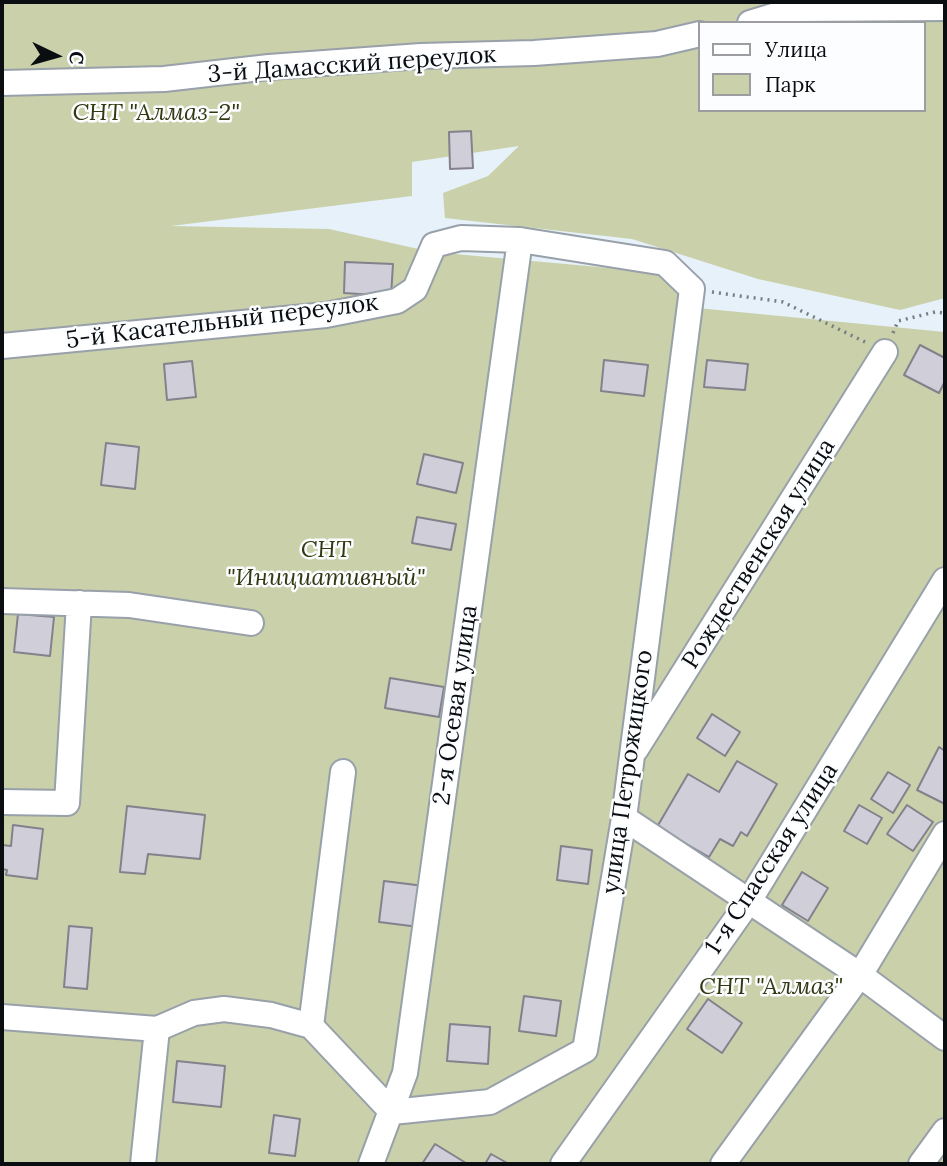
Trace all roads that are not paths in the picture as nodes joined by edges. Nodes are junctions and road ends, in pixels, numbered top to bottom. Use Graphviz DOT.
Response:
graph roads {
  1 [pos="796,5"];
  2 [pos="945,8"];
  3 [pos="755,21"];
  4 [pos="698,34"];
  5 [pos="2,83"];
  6 [pos="520,240"];
  7 [pos="692,289"];
  8 [pos="2,346"];
  9 [pos="885,352"];
  10 [pos="945,580"];
  11 [pos="2,601"];
  12 [pos="79,603"];
  13 [pos="251,624"];
  14 [pos="632,756"];
  15 [pos="343,772"];
  16 [pos="2,802"];
  17 [pos="624,817"];
  18 [pos="945,834"];
  19 [pos="749,901"];
  20 [pos="860,975"];
  21 [pos="2,1017"];
  22 [pos="311,1026"];
  23 [pos="157,1029"];
  24 [pos="945,1038"];
  25 [pos="393,1112"];
  26 [pos="945,1131"];
  27 [pos="143,1164"];
  28 [pos="370,1164"];
  29 [pos="563,1164"];
  30 [pos="723,1164"];
  31 [pos="920,1164"];
  1 -- 2 [label="street"];
  1 -- 3 [label="street"];
  4 -- 5 [label="street, 3-й Дамасский переулок"];
  6 -- 7 [label="street, 5-й Касательный переулок"];
  6 -- 8 [label="street, 5-й Касательный переулок"];
  6 -- 25 [label="street, 2-я Осевая улица"];
  7 -- 14 [label="street, улица Петрожицкого"];
  9 -- 14 [label="street, Рождественская улица"];
  10 -- 19 [label="street, 1-я Спасская улица"];
  11 -- 12 [label="street"];
  12 -- 13 [label="street"];
  12 -- 16 [label="street"];
  14 -- 17 [label="street, улица Петрожицкого"];
  15 -- 22 [label="street"];
  17 -- 19 [label="street"];
  17 -- 25 [label="street, улица Петрожицкого"];
  18 -- 20 [label="street"];
  19 -- 20 [label="street"];
  19 -- 29 [label="street, 1-я Спасская улица"];
  20 -- 24 [label="street"];
  20 -- 30 [label="street"];
  21 -- 23 [label="street"];
  22 -- 23 [label="street"];
  22 -- 25 [label="street"];
  23 -- 27 [label="street"];
  25 -- 28 [label="street, 2-я Осевая улица"];
  26 -- 31 [label="street"];
}
